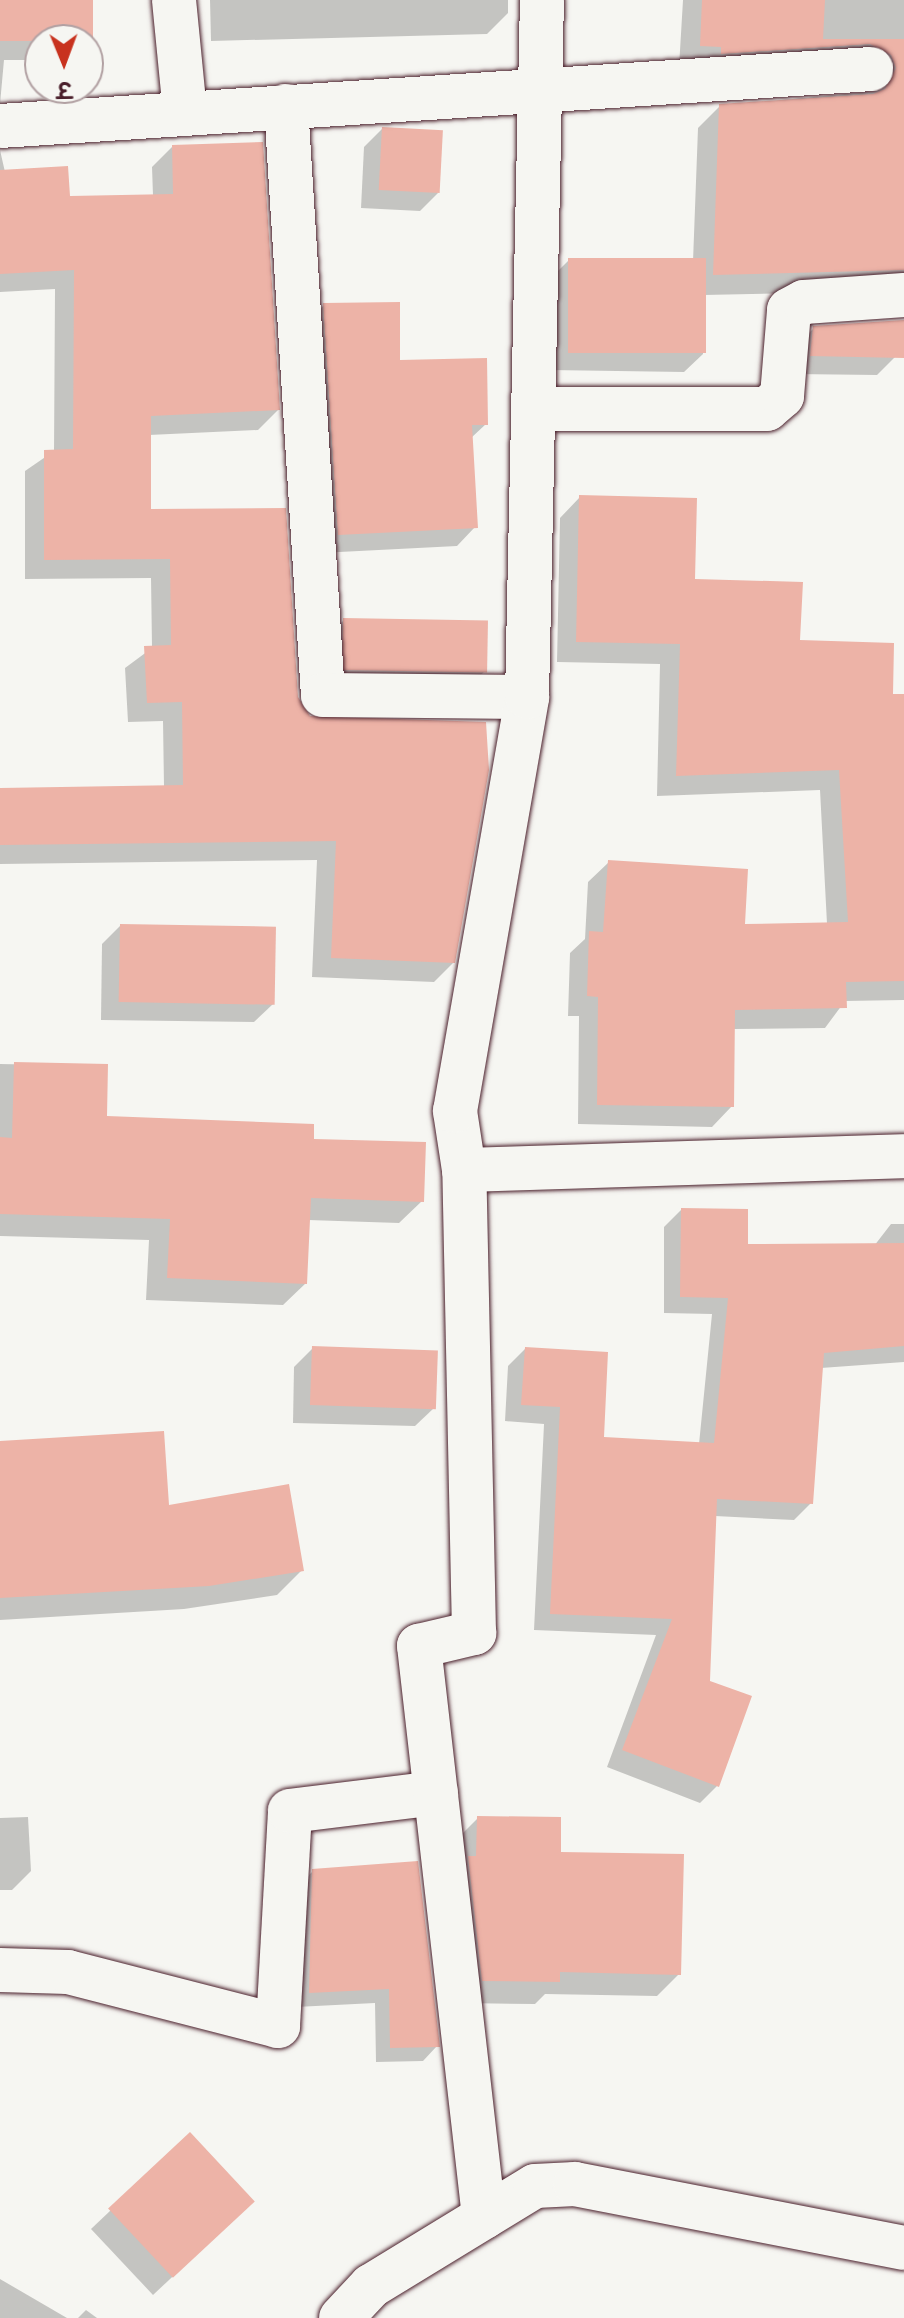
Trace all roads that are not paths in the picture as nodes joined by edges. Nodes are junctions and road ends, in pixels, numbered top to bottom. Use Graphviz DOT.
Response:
graph roads {
  1 [pos="174,0"];
  2 [pos="542,0"];
  3 [pos="871,69"];
  4 [pos="536,88"];
  5 [pos="286,106"];
  6 [pos="185,113"];
  7 [pos="0,126"];
  8 [pos="904,295"];
  9 [pos="537,409"];
  10 [pos="527,697"];
  11 [pos="904,1156"];
  12 [pos="464,1170"];
  13 [pos="436,1793"];
  14 [pos="0,1970"];
  15 [pos="484,2217"];
  16 [pos="904,2248"];
  17 [pos="341,2318"];
  1 -- 6 [label="street"];
  2 -- 4 [label="street"];
  3 -- 4 [label="street"];
  4 -- 5 [label="street"];
  4 -- 9 [label="street"];
  5 -- 6 [label="street"];
  5 -- 10 [label="street"];
  6 -- 7 [label="street"];
  8 -- 9 [label="street"];
  9 -- 10 [label="street"];
  10 -- 12 [label="street"];
  11 -- 12 [label="street"];
  12 -- 13 [label="street"];
  13 -- 14 [label="street"];
  13 -- 15 [label="street"];
  15 -- 16 [label="street"];
  15 -- 17 [label="street"];
}
